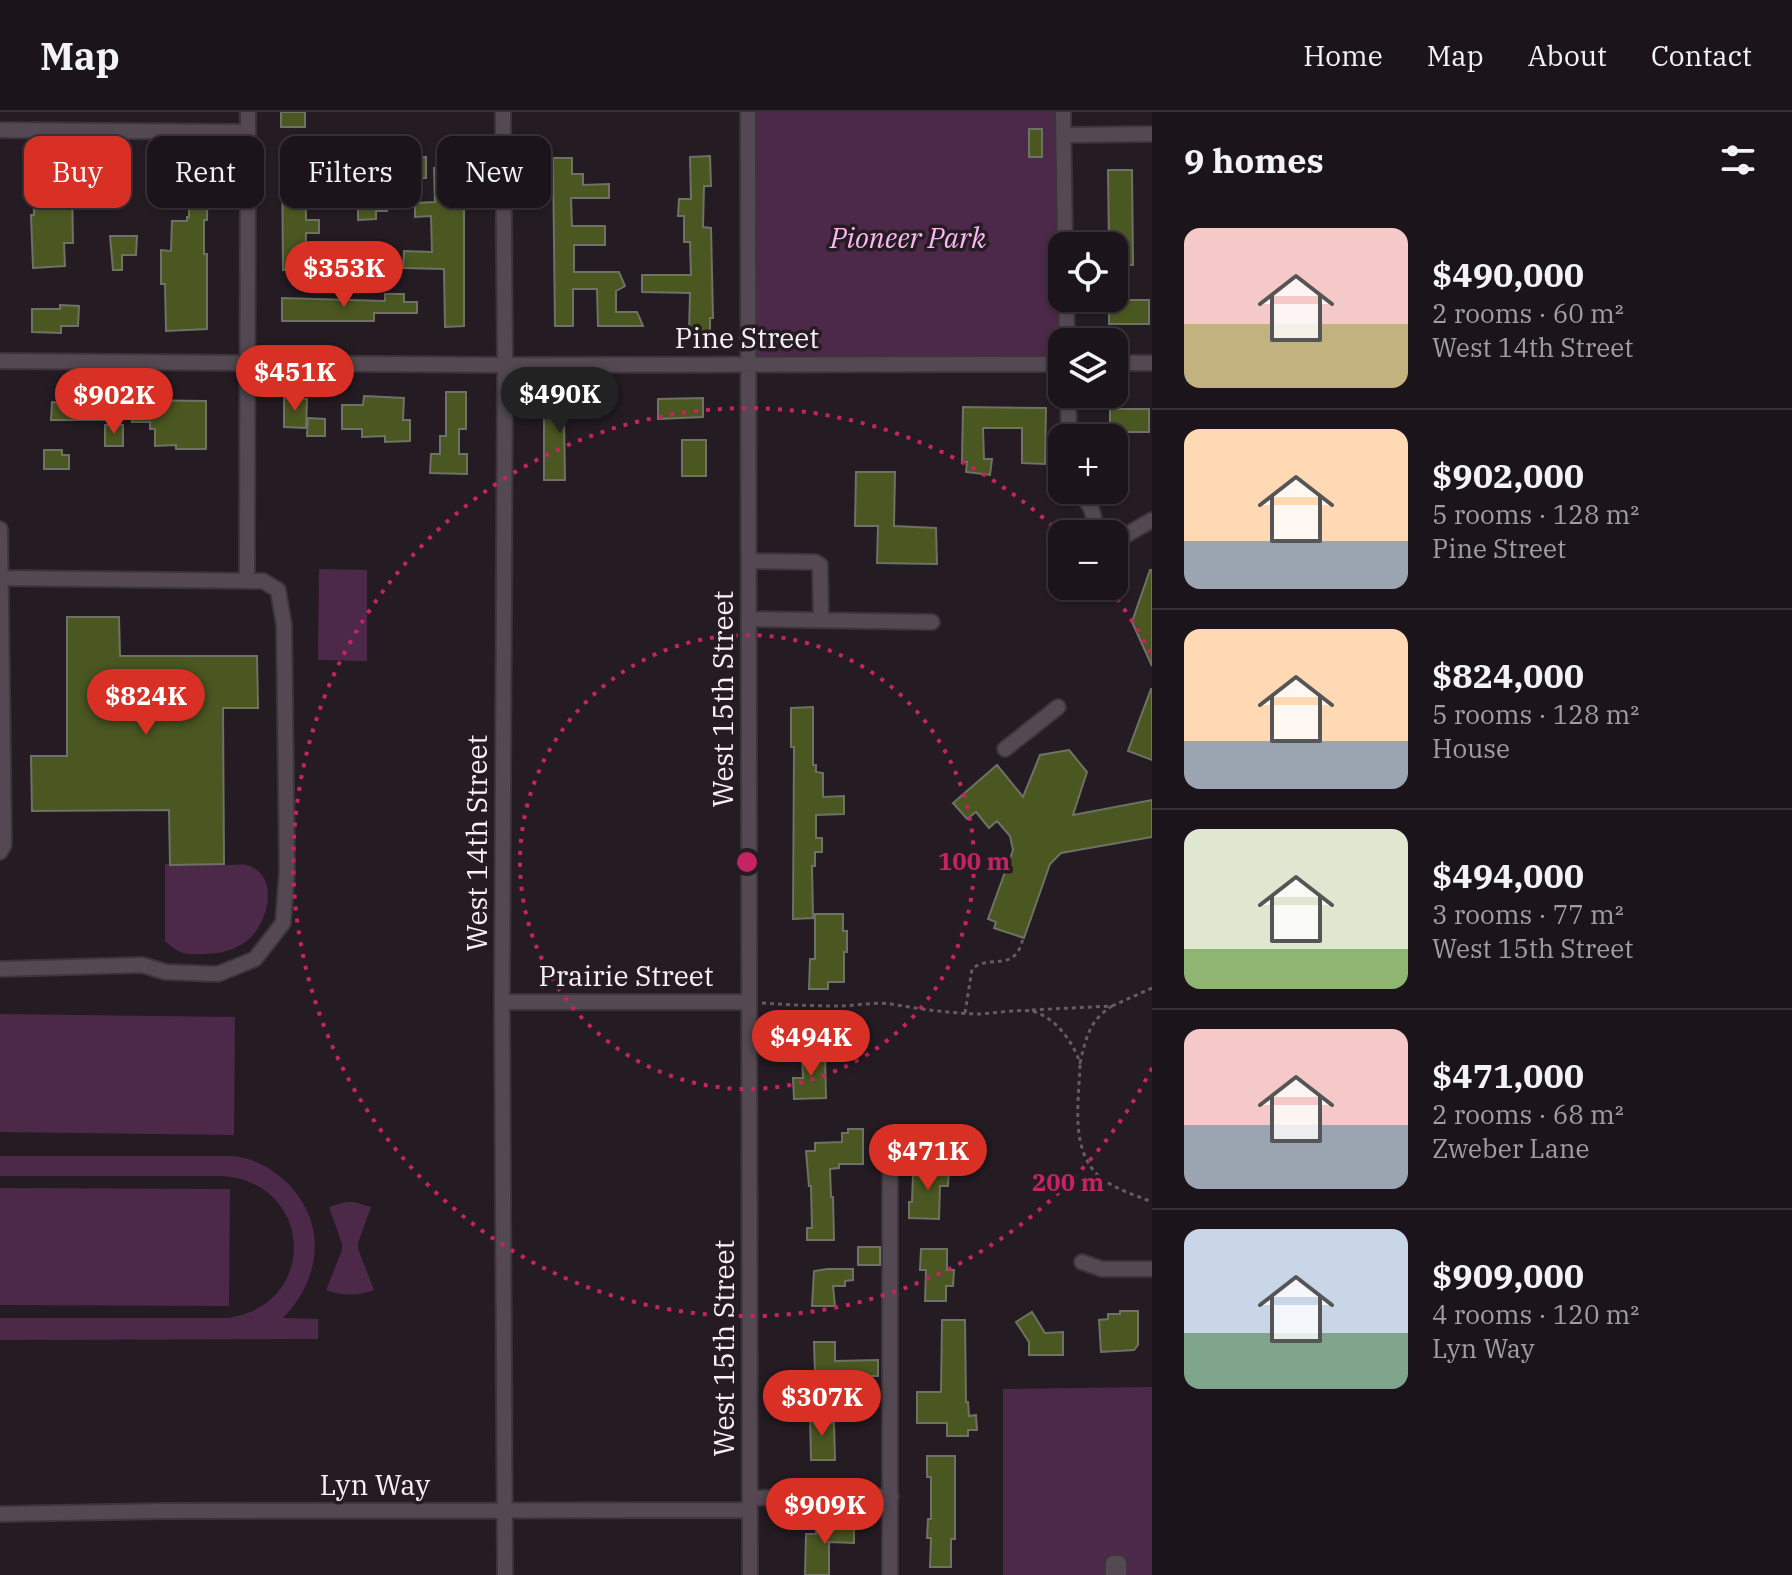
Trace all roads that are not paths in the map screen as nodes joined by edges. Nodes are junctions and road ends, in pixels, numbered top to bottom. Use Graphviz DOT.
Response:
graph roads {
  1 [pos="248,112"];
  2 [pos="503,112"];
  3 [pos="748,112"];
  4 [pos="1063,112"];
  5 [pos="0,130"];
  6 [pos="248,132"];
  7 [pos="1152,134"];
  8 [pos="1063,135"];
  9 [pos="1065,232"];
  10 [pos="0,361"];
  11 [pos="248,362"];
  12 [pos="1128,363"];
  13 [pos="1152,363"];
  14 [pos="749,364"];
  15 [pos="1048,364"];
  16 [pos="505,365"];
  17 [pos="1152,520"];
  18 [pos="0,529"];
  19 [pos="1128,534"];
  20 [pos="749,561"];
  21 [pos="1,578"];
  22 [pos="247,580"];
  23 [pos="749,619"];
  24 [pos="821,620"];
  25 [pos="932,622"];
  26 [pos="1058,707"];
  27 [pos="1005,749"];
  28 [pos="0,852"];
  29 [pos="0,969"];
  30 [pos="502,1002"];
  31 [pos="749,1002"];
  32 [pos="890,1174"];
  33 [pos="1082,1262"];
  34 [pos="1152,1269"];
  35 [pos="891,1496"];
  36 [pos="750,1504"];
  37 [pos="505,1511"];
  38 [pos="0,1514"];
  39 [pos="505,1575"];
  40 [pos="750,1575"];
  41 [pos="890,1575"];
  42 [pos="1113,1575"];
  43 [pos="1119,1575"];
  1 -- 6 [label="street"];
  2 -- 16 [label="street, West 14th Street"];
  3 -- 14 [label="street, West 15th Street"];
  4 -- 8 [label="street"];
  5 -- 6 [label="street"];
  6 -- 11 [label="street"];
  7 -- 8 [label="street"];
  8 -- 9 [label="street"];
  10 -- 11 [label="street, Pine Street"];
  11 -- 16 [label="street, Pine Street"];
  11 -- 22 [label="street"];
  12 -- 13 [label="street"];
  14 -- 15 [label="street, Pine Street"];
  14 -- 16 [label="street, Pine Street"];
  14 -- 20 [label="street, West 15th Street"];
  16 -- 30 [label="street, West 14th Street"];
  17 -- 19 [label="street"];
  18 -- 21 [label="street"];
  20 -- 23 [label="street, West 15th Street"];
  20 -- 24 [label="street"];
  21 -- 22 [label="street"];
  21 -- 28 [label="street"];
  22 -- 29 [label="street"];
  23 -- 24 [label="street"];
  23 -- 31 [label="street, West 15th Street"];
  24 -- 25 [label="street"];
  26 -- 27 [label="street"];
  30 -- 31 [label="street, Prairie Street"];
  30 -- 37 [label="street, West 14th Street"];
  31 -- 36 [label="street, West 15th Street"];
  32 -- 35 [label="street"];
  33 -- 34 [label="street"];
  35 -- 36 [label="street, Lyn Way"];
  35 -- 41 [label="street"];
  36 -- 37 [label="street, Lyn Way"];
  36 -- 40 [label="street, West 15th Street"];
  37 -- 38 [label="street, Lyn Way"];
  37 -- 39 [label="street, West 14th Street"];
  42 -- 43 [label="street"];
}
